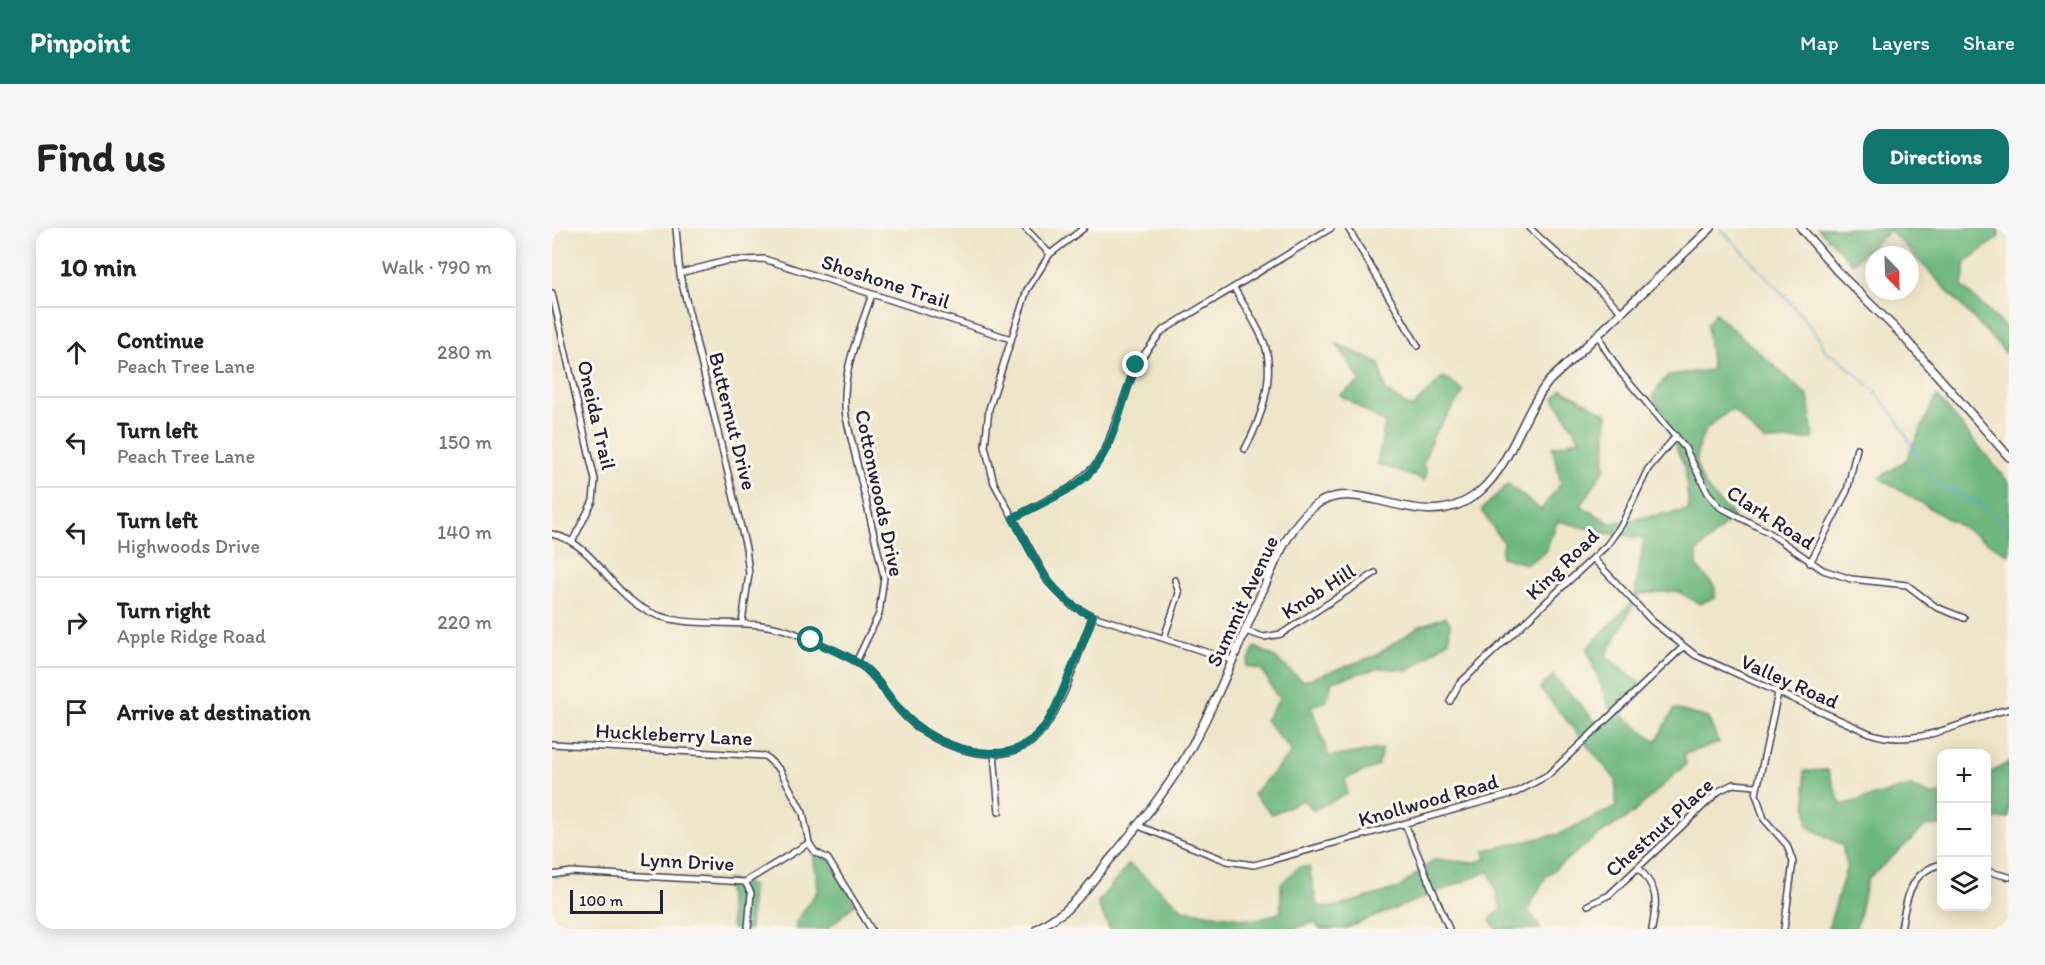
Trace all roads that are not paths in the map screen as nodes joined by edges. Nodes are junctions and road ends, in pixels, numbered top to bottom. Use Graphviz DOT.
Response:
graph roads {
  1 [pos="676,228"];
  2 [pos="1025,228"];
  3 [pos="1084,228"];
  4 [pos="1331,228"];
  5 [pos="1348,228"];
  6 [pos="1530,228"];
  7 [pos="1711,228"];
  8 [pos="1801,228"];
  9 [pos="1050,254"];
  10 [pos="680,273"];
  11 [pos="1234,288"];
  12 [pos="552,293"];
  13 [pos="872,294"];
  14 [pos="1620,311"];
  15 [pos="1598,333"];
  16 [pos="1011,339"];
  17 [pos="1418,346"];
  18 [pos="1676,436"];
  19 [pos="1245,448"];
  20 [pos="1857,448"];
  21 [pos="2009,457"];
  22 [pos="1013,518"];
  23 [pos="552,534"];
  24 [pos="572,542"];
  25 [pos="1593,558"];
  26 [pos="1810,563"];
  27 [pos="1375,573"];
  28 [pos="1175,580"];
  29 [pos="1093,616"];
  30 [pos="1964,618"];
  31 [pos="742,622"];
  32 [pos="1245,631"];
  33 [pos="1164,638"];
  34 [pos="1683,647"];
  35 [pos="1232,660"];
  36 [pos="856,662"];
  37 [pos="1778,693"];
  38 [pos="1450,701"];
  39 [pos="2009,709"];
  40 [pos="552,744"];
  41 [pos="994,753"];
  42 [pos="1756,786"];
  43 [pos="999,812"];
  44 [pos="1405,824"];
  45 [pos="1136,825"];
  46 [pos="809,843"];
  47 [pos="1937,866"];
  48 [pos="1639,868"];
  49 [pos="1991,872"];
  50 [pos="552,875"];
  51 [pos="2009,877"];
  52 [pos="745,882"];
  53 [pos="1588,905"];
  54 [pos="748,929"];
  55 [pos="871,929"];
  56 [pos="1037,929"];
  57 [pos="1449,929"];
  58 [pos="1652,929"];
  59 [pos="1784,929"];
  60 [pos="1901,929"];
  1 -- 10 [label="street, Butternut Drive"];
  2 -- 9 [label="street"];
  3 -- 9 [label="street"];
  4 -- 11 [label="street"];
  5 -- 17 [label="street"];
  6 -- 14 [label="street"];
  7 -- 14 [label="street, Summit Avenue"];
  8 -- 21 [label="street"];
  9 -- 16 [label="street"];
  10 -- 13 [label="street, Shoshone Trail"];
  10 -- 31 [label="street, Butternut Drive"];
  11 -- 19 [label="street"];
  11 -- 22 [label="street"];
  12 -- 24 [label="street, Oneida Trail"];
  13 -- 16 [label="street, Shoshone Trail"];
  13 -- 36 [label="street, Cottonwoods Drive"];
  14 -- 15 [label="street, Summit Avenue"];
  15 -- 18 [label="street, Clark Road"];
  15 -- 32 [label="street, Summit Avenue"];
  16 -- 22 [label="street"];
  18 -- 25 [label="street, King Road"];
  18 -- 26 [label="street, Clark Road"];
  20 -- 26 [label="street"];
  22 -- 29 [label="street"];
  23 -- 24 [label="street"];
  24 -- 31 [label="street"];
  25 -- 34 [label="street, Valley Road"];
  25 -- 38 [label="street, King Road"];
  26 -- 30 [label="street, Clark Road"];
  27 -- 32 [label="street, Knob Hill"];
  28 -- 33 [label="street"];
  29 -- 33 [label="street"];
  29 -- 41 [label="street"];
  31 -- 36 [label="street"];
  32 -- 35 [label="street, Summit Avenue"];
  33 -- 35 [label="street"];
  34 -- 37 [label="street, Valley Road"];
  34 -- 44 [label="street, Knollwood Road"];
  35 -- 45 [label="street, Summit Avenue"];
  36 -- 41 [label="street"];
  37 -- 39 [label="street, Valley Road"];
  37 -- 42 [label="street"];
  40 -- 46 [label="street, Huckleberry Lane"];
  41 -- 43 [label="street"];
  42 -- 48 [label="street, Chestnut Place"];
  42 -- 59 [label="street"];
  44 -- 45 [label="street, Knollwood Road"];
  44 -- 57 [label="street"];
  45 -- 56 [label="street, Summit Avenue"];
  46 -- 52 [label="street, Lynn Drive"];
  46 -- 55 [label="street"];
  47 -- 60 [label="street"];
  48 -- 53 [label="street, Chestnut Place"];
  48 -- 58 [label="street"];
  49 -- 51 [label="street"];
  50 -- 52 [label="street, Lynn Drive"];
  52 -- 54 [label="street"];
}
